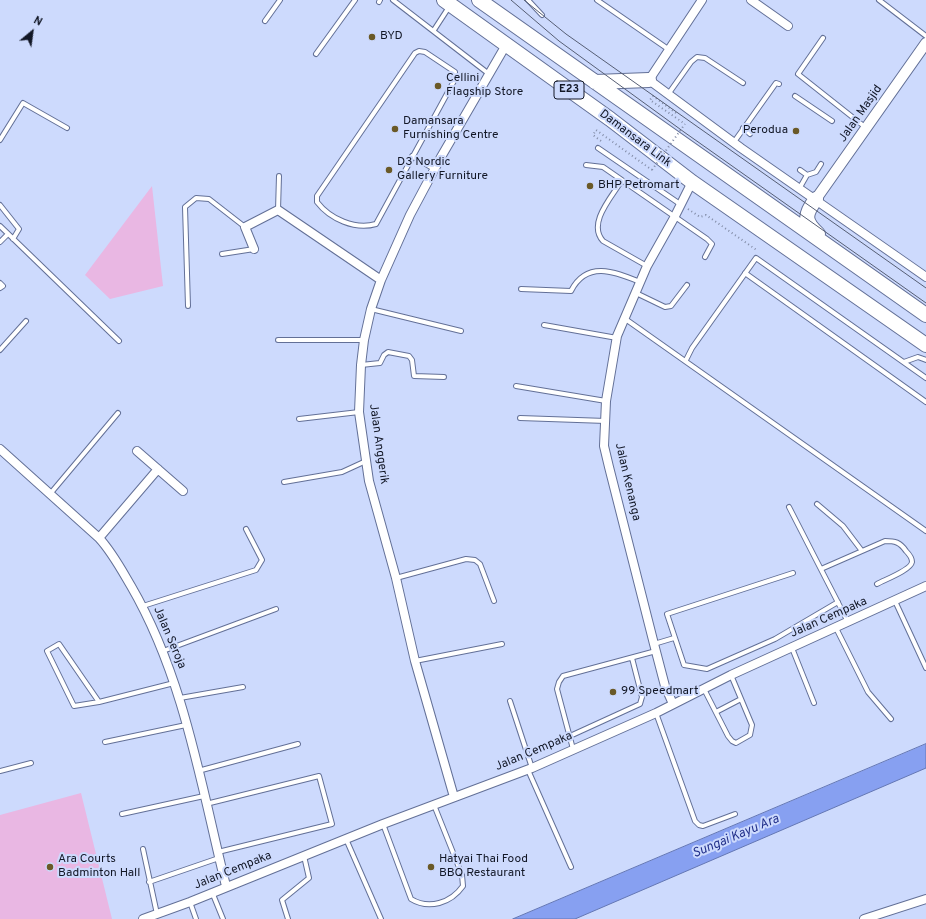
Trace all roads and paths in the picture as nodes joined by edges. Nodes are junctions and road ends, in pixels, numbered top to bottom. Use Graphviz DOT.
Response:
graph roads {
  1 [pos="280,0"];
  2 [pos="355,0"];
  3 [pos="393,0"];
  4 [pos="528,0"];
  5 [pos="597,0"];
  6 [pos="702,0"];
  7 [pos="751,0"];
  8 [pos="879,0"];
  9 [pos="447,2"];
  10 [pos="486,2"];
  11 [pos="542,15"];
  12 [pos="265,21"];
  13 [pos="788,26"];
  14 [pos="434,30"];
  15 [pos="926,36"];
  16 [pos="823,38"];
  17 [pos="926,43"];
  18 [pos="506,45"];
  19 [pos="668,49"];
  20 [pos="316,54"];
  21 [pos="490,74"];
  22 [pos="649,80"];
  23 [pos="595,82"];
  24 [pos="743,83"];
  25 [pos="779,84"];
  26 [pos="669,93"];
  27 [pos="795,96"];
  28 [pos="677,113"];
  29 [pos="832,121"];
  30 [pos="67,128"];
  31 [pos="743,128"];
  32 [pos="867,128"];
  33 [pos="750,134"];
  34 [pos="0,140"];
  35 [pos="734,142"];
  36 [pos="606,144"];
  37 [pos="598,148"];
  38 [pos="412,156"];
  39 [pos="586,164"];
  40 [pos="821,164"];
  41 [pos="434,169"];
  42 [pos="800,170"];
  43 [pos="807,175"];
  44 [pos="279,176"];
  45 [pos="622,180"];
  46 [pos="692,182"];
  47 [pos="799,189"];
  48 [pos="816,199"];
  49 [pos="680,204"];
  50 [pos="0,205"];
  51 [pos="278,210"];
  52 [pos="674,218"];
  53 [pos="0,226"];
  54 [pos="245,227"];
  55 [pos="8,234"];
  56 [pos="13,239"];
  57 [pos="0,242"];
  58 [pos="254,249"];
  59 [pos="222,254"];
  60 [pos="841,255"];
  61 [pos="705,257"];
  62 [pos="647,266"];
  63 [pos="745,273"];
  64 [pos="926,276"];
  65 [pos="381,280"];
  66 [pos="640,282"];
  67 [pos="0,283"];
  68 [pos="687,285"];
  69 [pos="0,288"];
  70 [pos="521,289"];
  71 [pos="636,293"];
  72 [pos="188,306"];
  73 [pos="371,309"];
  74 [pos="926,315"];
  75 [pos="624,318"];
  76 [pos="26,320"];
  77 [pos="544,325"];
  78 [pos="460,331"];
  79 [pos="617,338"];
  80 [pos="278,340"];
  81 [pos="364,340"];
  82 [pos="119,341"];
  83 [pos="926,345"];
  84 [pos="0,350"];
  85 [pos="686,360"];
  86 [pos="926,360"];
  87 [pos="904,362"];
  88 [pos="361,365"];
  89 [pos="444,377"];
  90 [pos="926,378"];
  91 [pos="516,386"];
  92 [pos="606,401"];
  93 [pos="926,402"];
  94 [pos="359,412"];
  95 [pos="118,413"];
  96 [pos="520,418"];
  97 [pos="299,419"];
  98 [pos="606,421"];
  99 [pos="0,449"];
  100 [pos="137,451"];
  101 [pos="366,460"];
  102 [pos="158,469"];
  103 [pos="284,482"];
  104 [pos="183,491"];
  105 [pos="50,494"];
  106 [pos="817,504"];
  107 [pos="789,507"];
  108 [pos="246,529"];
  109 [pos="926,531"];
  110 [pos="99,538"];
  111 [pos="862,551"];
  112 [pos="821,569"];
  113 [pos="792,573"];
  114 [pos="396,578"];
  115 [pos="877,584"];
  116 [pos="926,586"];
  117 [pos="494,601"];
  118 [pos="896,601"];
  119 [pos="838,602"];
  120 [pos="143,606"];
  121 [pos="276,609"];
  122 [pos="848,622"];
  123 [pos="836,628"];
  124 [pos="674,638"];
  125 [pos="502,644"];
  126 [pos="655,648"];
  127 [pos="792,648"];
  128 [pos="163,651"];
  129 [pos="632,658"];
  130 [pos="415,661"];
  131 [pos="926,668"];
  132 [pos="731,675"];
  133 [pos="175,683"];
  134 [pos="243,687"];
  135 [pos="704,689"];
  136 [pos="180,698"];
  137 [pos="741,699"];
  138 [pos="510,701"];
  139 [pos="99,702"];
  140 [pos="814,703"];
  141 [pos="673,704"];
  142 [pos="716,712"];
  143 [pos="656,713"];
  144 [pos="891,718"];
  145 [pos="186,725"];
  146 [pos="570,736"];
  147 [pos="105,742"];
  148 [pos="298,744"];
  149 [pos="573,749"];
  150 [pos="31,763"];
  151 [pos="530,769"];
  152 [pos="0,771"];
  153 [pos="197,771"];
  154 [pos="204,796"];
  155 [pos="454,797"];
  156 [pos="434,804"];
  157 [pos="206,805"];
  158 [pos="122,814"];
  159 [pos="735,814"];
  160 [pos="383,824"];
  161 [pos="346,839"];
  162 [pos="143,849"];
  163 [pos="218,855"];
  164 [pos="303,856"];
  165 [pos="571,867"];
  166 [pos="149,882"];
  167 [pos="226,886"];
  168 [pos="212,892"];
  169 [pos="926,899"];
  170 [pos="190,902"];
  171 [pos="157,914"];
  172 [pos="142,919"];
  173 [pos="196,919"];
  174 [pos="223,919"];
  175 [pos="288,919"];
  176 [pos="381,919"];
  177 [pos="864,919"];
  1 -- 12 [label="lane"];
  2 -- 20 [label="lane"];
  3 -- 14 [label="lane"];
  4 -- 11 [label="lane"];
  5 -- 19 [label="lane"];
  6 -- 19 [label="street"];
  7 -- 13 [label="street"];
  8 -- 15 [label="lane"];
  9 -- 14 [label="lane"];
  9 -- 18 [label="highway, Damansara Link / E23"];
  10 -- 23 [label="highway, Damansara Link / E23"];
  14 -- 21 [label="lane"];
  16 -- 32 [label="lane"];
  17 -- 32 [label="street, Jalan Masjid"];
  18 -- 21 [label="street, Jalan Anggerik"];
  18 -- 46 [label="highway, Damansara Link / E23"];
  19 -- 22 [label="street"];
  21 -- 41 [label="street, Jalan Anggerik"];
  22 -- 23 [label="highway"];
  22 -- 26 [label="street"];
  23 -- 60 [label="highway, Damansara Link / E23"];
  24 -- 26 [label="lane"];
  25 -- 31 [label="lane"];
  26 -- 35 [label="street"];
  27 -- 29 [label="lane"];
  28 -- 36 [label="path, bridge"];
  30 -- 34 [label="lane"];
  31 -- 33 [label="lane"];
  31 -- 35 [label="lane"];
  32 -- 48 [label="street, Jalan Masjid"];
  35 -- 47 [label="street"];
  37 -- 49 [label="lane"];
  38 -- 38 [label="lane"];
  38 -- 41 [label="lane"];
  39 -- 45 [label="lane"];
  40 -- 43 [label="lane"];
  41 -- 65 [label="street, Jalan Anggerik"];
  42 -- 43 [label="lane"];
  43 -- 47 [label="lane"];
  44 -- 51 [label="lane"];
  45 -- 52 [label="lane"];
  45 -- 62 [label="lane"];
  46 -- 49 [label="street, Jalan Kenanga"];
  46 -- 83 [label="highway, Damansara Link / E23"];
  47 -- 48 [label="street"];
  48 -- 60 [label="highway"];
  48 -- 64 [label="street"];
  49 -- 52 [label="street, Jalan Kenanga"];
  50 -- 56 [label="lane"];
  51 -- 54 [label="street"];
  51 -- 65 [label="street"];
  52 -- 61 [label="lane"];
  52 -- 62 [label="street, Jalan Kenanga"];
  53 -- 55 [label="lane"];
  54 -- 58 [label="street"];
  54 -- 72 [label="lane"];
  55 -- 56 [label="lane"];
  55 -- 57 [label="lane"];
  56 -- 82 [label="lane"];
  58 -- 59 [label="lane"];
  60 -- 74 [label="highway, Damansara Link / E23"];
  62 -- 66 [label="street, Jalan Kenanga"];
  63 -- 85 [label="lane"];
  63 -- 87 [label="lane"];
  63 -- 93 [label="lane"];
  65 -- 73 [label="street, Jalan Anggerik"];
  66 -- 70 [label="lane"];
  66 -- 71 [label="street, Jalan Kenanga"];
  67 -- 69 [label="lane"];
  68 -- 71 [label="lane"];
  71 -- 75 [label="street, Jalan Kenanga"];
  73 -- 78 [label="lane"];
  73 -- 81 [label="street, Jalan Anggerik"];
  75 -- 79 [label="street, Jalan Kenanga"];
  75 -- 85 [label="lane"];
  76 -- 84 [label="lane"];
  77 -- 79 [label="lane"];
  79 -- 92 [label="street, Jalan Kenanga"];
  80 -- 81 [label="lane"];
  81 -- 88 [label="street, Jalan Anggerik"];
  85 -- 109 [label="lane"];
  86 -- 87 [label="lane"];
  87 -- 90 [label="lane"];
  88 -- 89 [label="lane"];
  88 -- 94 [label="street, Jalan Anggerik"];
  91 -- 92 [label="lane"];
  92 -- 98 [label="street, Jalan Kenanga"];
  94 -- 97 [label="lane"];
  94 -- 101 [label="street, Jalan Anggerik"];
  95 -- 105 [label="lane"];
  96 -- 98 [label="lane"];
  98 -- 126 [label="street, Jalan Kenanga"];
  99 -- 105 [label="street, Jalan Seroja"];
  100 -- 102 [label="street"];
  101 -- 103 [label="lane"];
  101 -- 114 [label="street, Jalan Anggerik"];
  102 -- 104 [label="street"];
  102 -- 110 [label="street"];
  105 -- 110 [label="street, Jalan Seroja"];
  106 -- 111 [label="lane"];
  107 -- 112 [label="lane"];
  108 -- 120 [label="lane"];
  110 -- 120 [label="street, Jalan Seroja"];
  111 -- 112 [label="lane"];
  111 -- 115 [label="lane"];
  112 -- 119 [label="lane"];
  113 -- 124 [label="lane"];
  114 -- 117 [label="lane"];
  114 -- 130 [label="street, Jalan Anggerik"];
  116 -- 118 [label="street, Jalan Cempaka"];
  118 -- 122 [label="street, Jalan Cempaka"];
  118 -- 131 [label="lane"];
  119 -- 122 [label="lane"];
  119 -- 124 [label="lane"];
  120 -- 128 [label="street, Jalan Seroja"];
  121 -- 128 [label="lane"];
  122 -- 123 [label="street, Jalan Cempaka"];
  123 -- 127 [label="street, Jalan Cempaka"];
  123 -- 144 [label="lane"];
  124 -- 126 [label="lane"];
  125 -- 130 [label="lane"];
  126 -- 129 [label="lane"];
  126 -- 141 [label="street, Jalan Kenanga"];
  127 -- 132 [label="street, Jalan Cempaka"];
  127 -- 140 [label="lane"];
  128 -- 133 [label="street, Jalan Seroja"];
  129 -- 146 [label="lane"];
  129 -- 146 [label="lane"];
  130 -- 155 [label="street, Jalan Anggerik"];
  132 -- 135 [label="street, Jalan Cempaka"];
  132 -- 137 [label="lane"];
  133 -- 136 [label="street, Jalan Seroja"];
  133 -- 139 [label="lane"];
  134 -- 136 [label="lane"];
  135 -- 141 [label="street, Jalan Cempaka"];
  135 -- 142 [label="lane"];
  136 -- 145 [label="street, Jalan Seroja"];
  137 -- 142 [label="lane"];
  137 -- 142 [label="lane"];
  138 -- 151 [label="lane"];
  139 -- 139 [label="lane"];
  141 -- 143 [label="street, Jalan Cempaka"];
  143 -- 149 [label="street, Jalan Cempaka"];
  143 -- 159 [label="lane"];
  145 -- 147 [label="lane"];
  145 -- 153 [label="street, Jalan Seroja"];
  146 -- 149 [label="lane"];
  148 -- 153 [label="lane"];
  149 -- 151 [label="street, Jalan Cempaka"];
  150 -- 152 [label="lane"];
  151 -- 155 [label="street, Jalan Cempaka"];
  151 -- 165 [label="lane"];
  153 -- 154 [label="street, Jalan Seroja"];
  154 -- 157 [label="street, Jalan Seroja"];
  154 -- 158 [label="lane"];
  155 -- 156 [label="street, Jalan Cempaka"];
  156 -- 160 [label="street, Jalan Cempaka"];
  156 -- 160 [label="lane"];
  157 -- 163 [label="street, Jalan Seroja"];
  157 -- 163 [label="lane"];
  160 -- 161 [label="street, Jalan Cempaka"];
  161 -- 164 [label="street, Jalan Cempaka"];
  161 -- 176 [label="lane"];
  162 -- 166 [label="lane"];
  163 -- 166 [label="lane"];
  163 -- 167 [label="street, Jalan Seroja"];
  164 -- 167 [label="street, Jalan Cempaka"];
  164 -- 175 [label="lane"];
  166 -- 171 [label="lane"];
  167 -- 168 [label="street, Jalan Cempaka"];
  168 -- 170 [label="street, Jalan Cempaka"];
  168 -- 174 [label="lane"];
  169 -- 177 [label="street"];
  170 -- 171 [label="street, Jalan Cempaka"];
  170 -- 173 [label="lane"];
  171 -- 172 [label="street, Jalan Cempaka"];
}
